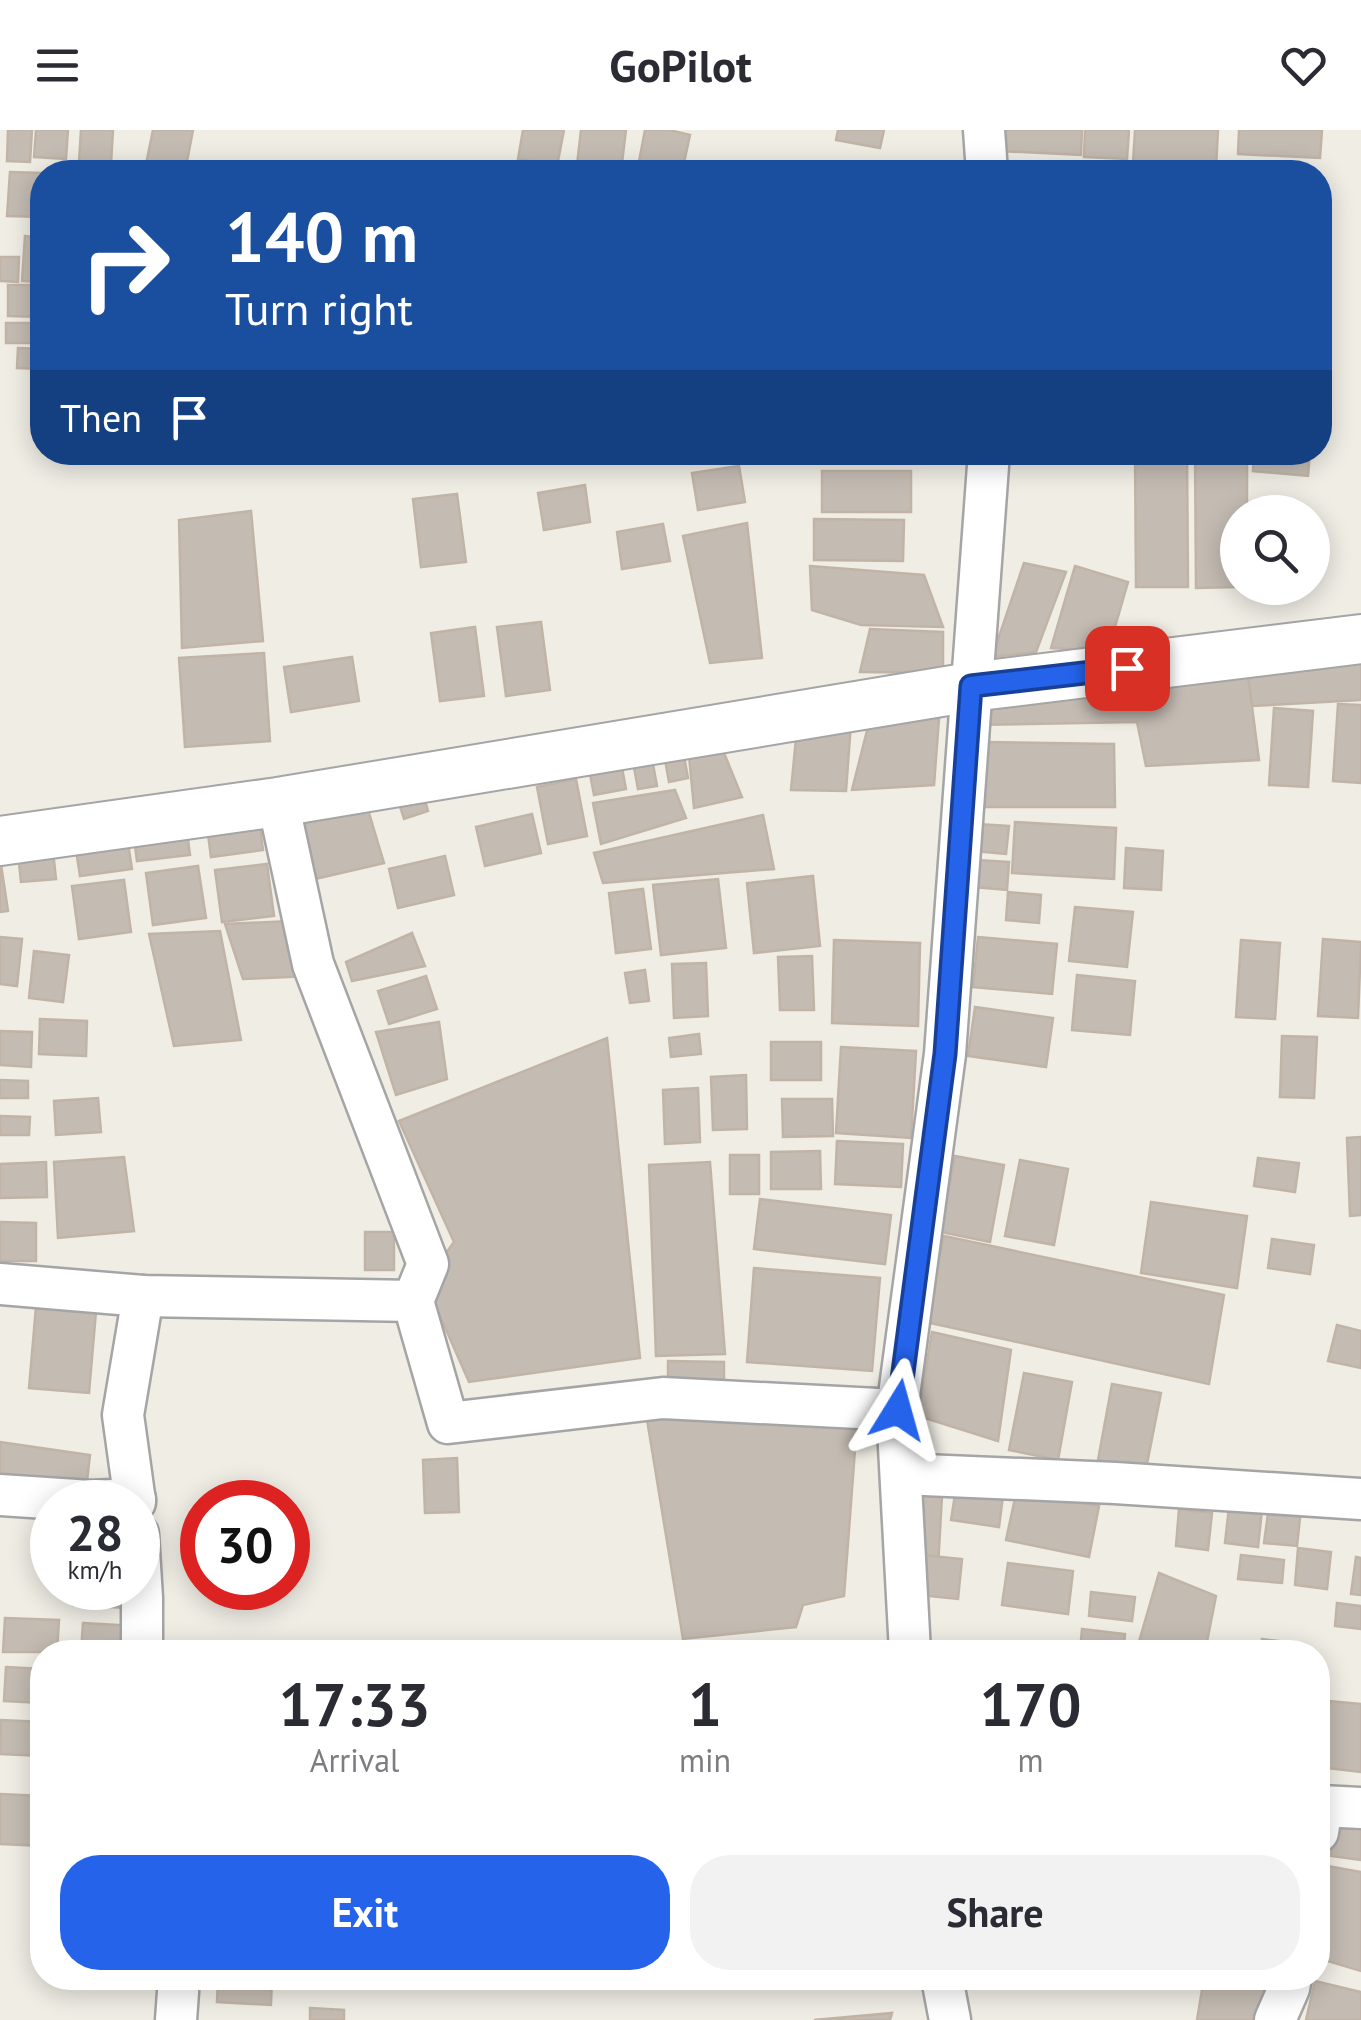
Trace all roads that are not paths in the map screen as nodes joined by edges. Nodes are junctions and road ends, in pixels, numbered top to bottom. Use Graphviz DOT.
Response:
graph roads {
  1 [pos="984,130"];
  2 [pos="986,160"];
  3 [pos="988,465"];
  4 [pos="1361,640"];
  5 [pos="971,686"];
  6 [pos="278,802"];
  7 [pos="0,841"];
  8 [pos="0,1284"];
  9 [pos="143,1296"];
  10 [pos="413,1301"];
  11 [pos="898,1410"];
  12 [pos="900,1474"];
  13 [pos="132,1480"];
  14 [pos="0,1495"];
  15 [pos="30,1497"];
  16 [pos="1361,1500"];
  17 [pos="142,1610"];
  18 [pos="142,1640"];
  19 [pos="909,1640"];
  20 [pos="1330,1806"];
  21 [pos="1361,1808"];
  22 [pos="179,1990"];
  23 [pos="944,1990"];
  24 [pos="1287,1990"];
  25 [pos="176,2020"];
  26 [pos="950,2020"];
  27 [pos="1275,2020"];
  1 -- 2 [label="street"];
  3 -- 5 [label="street"];
  4 -- 5 [label="street"];
  5 -- 6 [label="street"];
  5 -- 11 [label="street"];
  6 -- 7 [label="street"];
  6 -- 10 [label="street"];
  8 -- 9 [label="street"];
  9 -- 10 [label="street"];
  9 -- 13 [label="street"];
  10 -- 11 [label="street"];
  11 -- 12 [label="street"];
  12 -- 16 [label="street"];
  12 -- 19 [label="street"];
  14 -- 15 [label="street"];
  17 -- 18 [label="street"];
  20 -- 21 [label="street"];
  22 -- 25 [label="street"];
  23 -- 26 [label="street"];
  24 -- 27 [label="street"];
}
